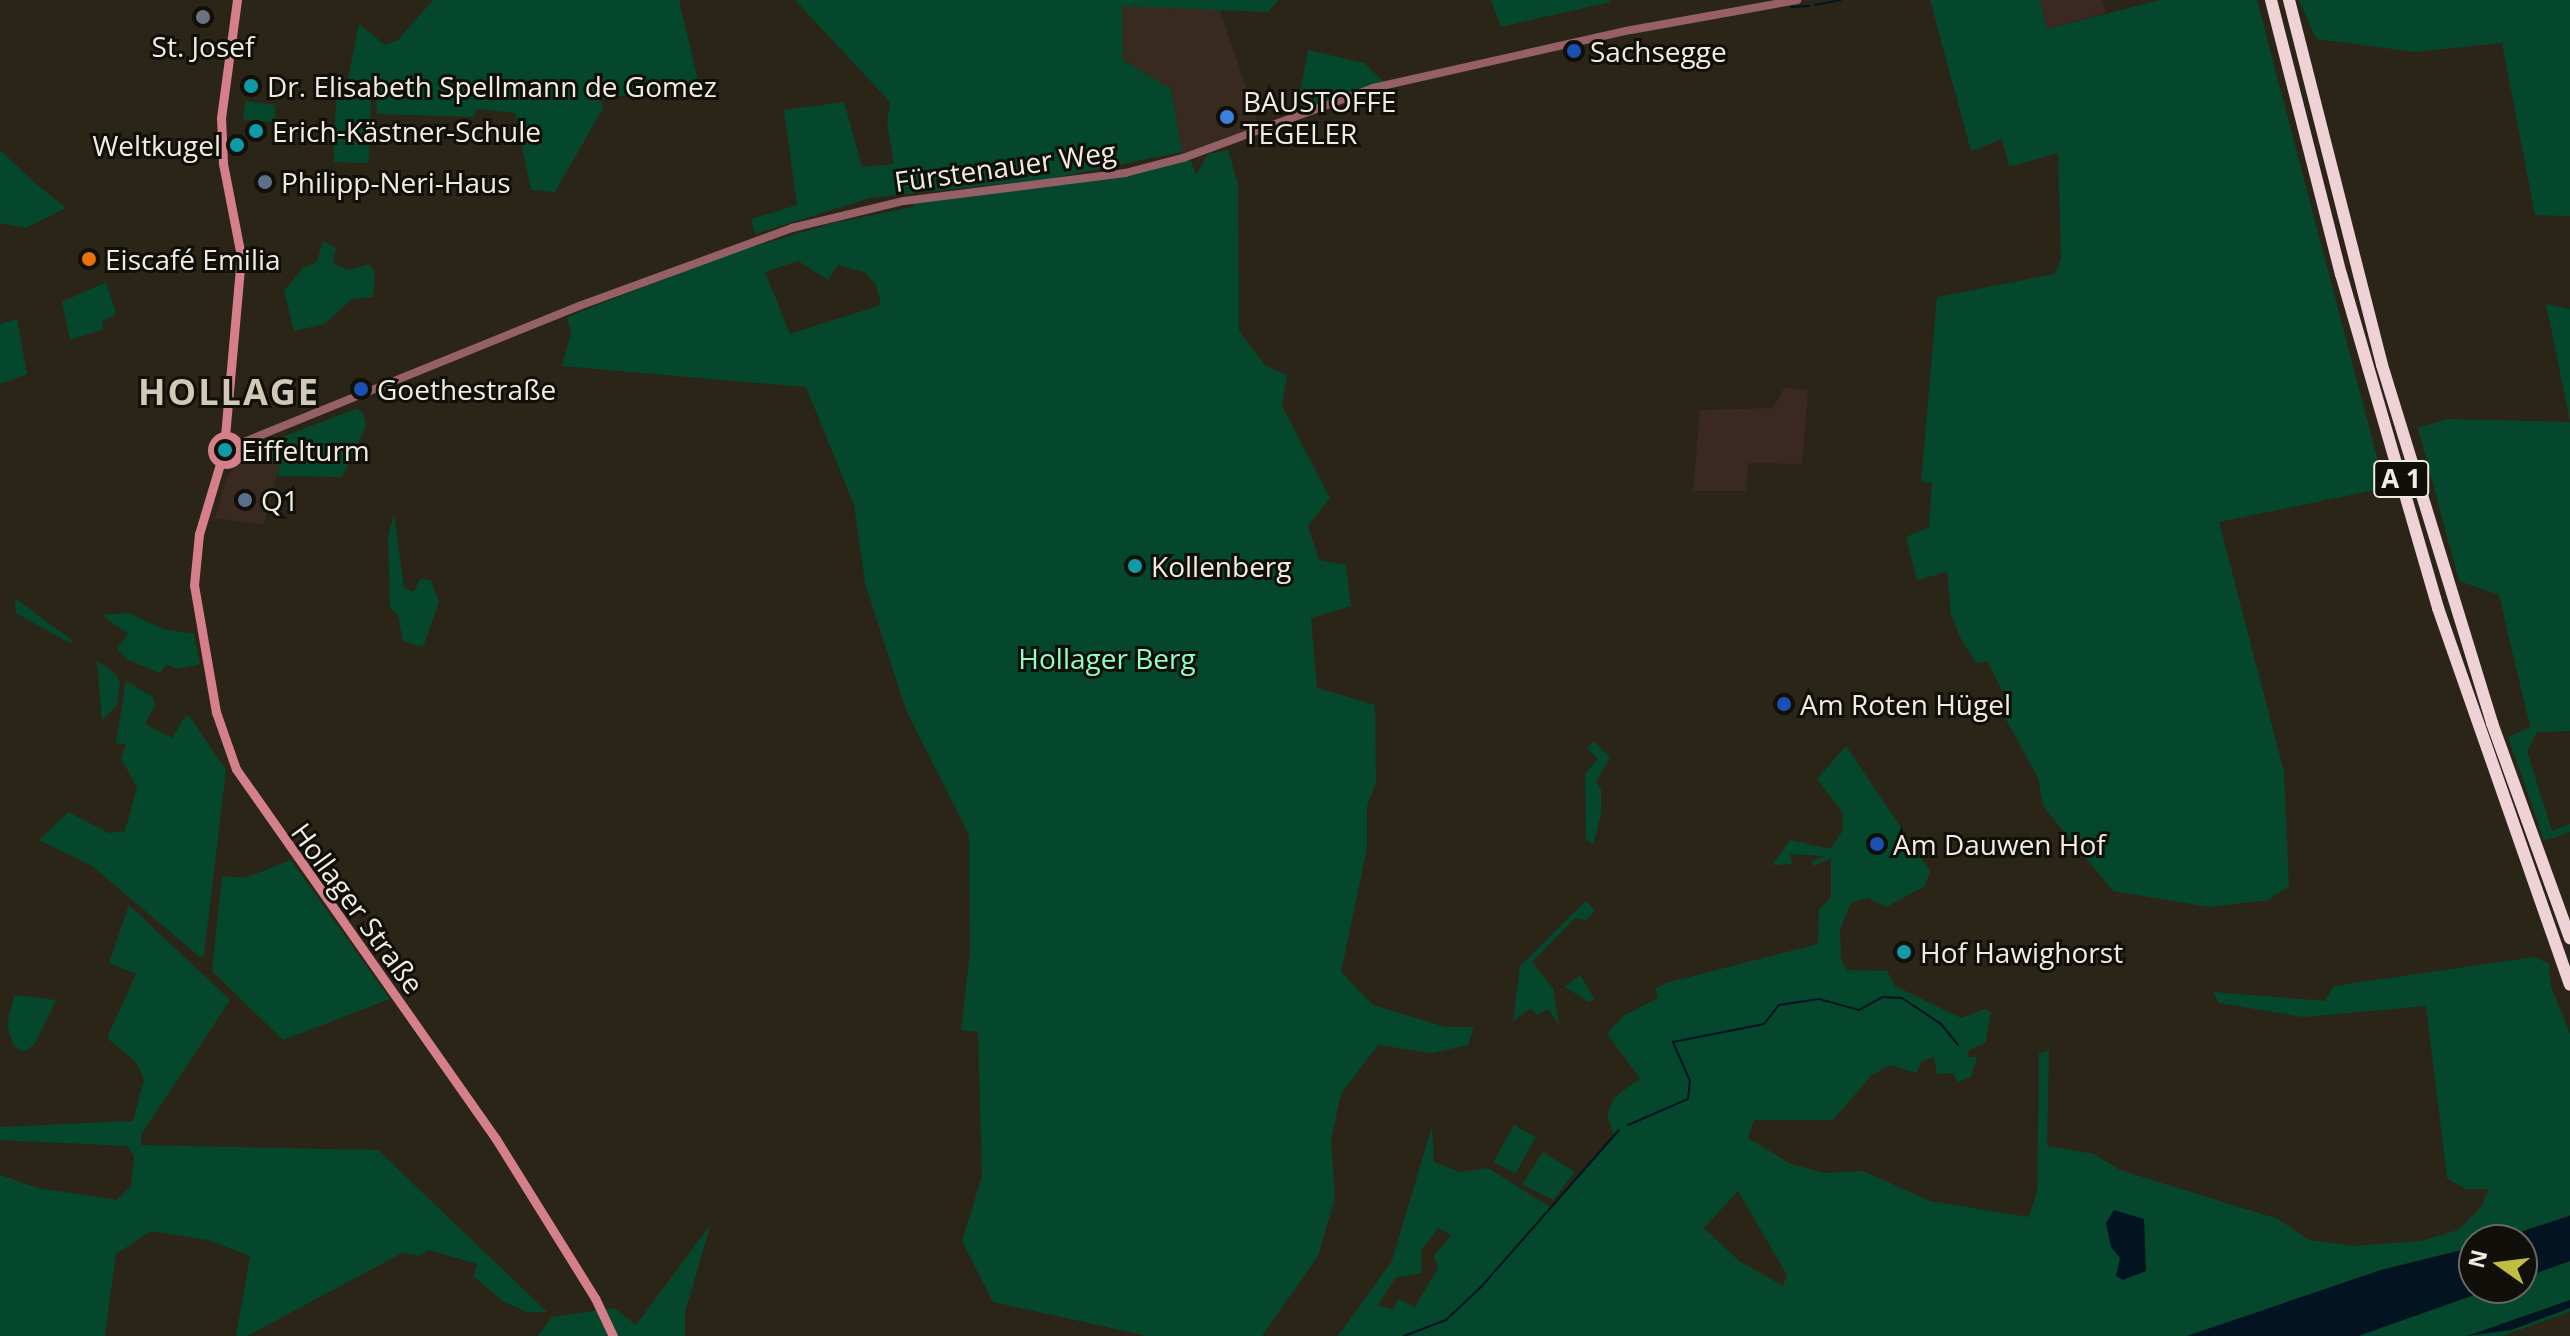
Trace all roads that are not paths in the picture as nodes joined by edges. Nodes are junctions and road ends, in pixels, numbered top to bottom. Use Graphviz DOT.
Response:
graph roads {
  1 [pos="237,0"];
  2 [pos="1797,0"];
  3 [pos="2271,0"];
  4 [pos="2289,0"];
  5 [pos="225,436"];
  6 [pos="239,444"];
  7 [pos="220,464"];
  8 [pos="2570,938"];
  9 [pos="2570,985"];
  10 [pos="613,1336"];
  1 -- 5 [label="main road"];
  2 -- 6 [label="street, Fürstenauer Weg"];
  3 -- 9 [label="highway, A 1"];
  4 -- 8 [label="highway, A 1"];
  5 -- 6 [label="main road"];
  5 -- 7 [label="main road"];
  6 -- 7 [label="main road"];
  7 -- 10 [label="main road, Hollager Straße"];
}
